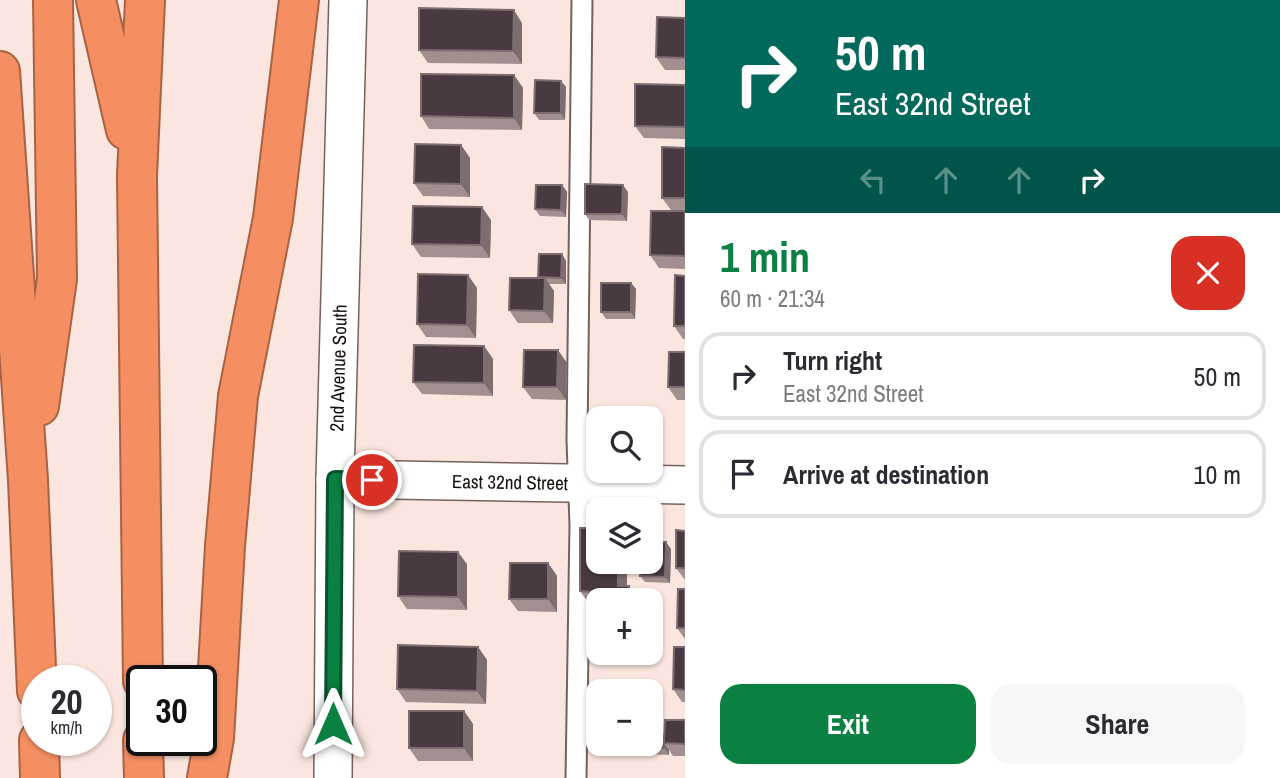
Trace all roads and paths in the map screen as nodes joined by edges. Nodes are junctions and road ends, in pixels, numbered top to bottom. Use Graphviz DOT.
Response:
graph roads {
  1 [pos="53,0"];
  2 [pos="96,0"];
  3 [pos="145,0"];
  4 [pos="299,0"];
  5 [pos="348,0"];
  6 [pos="582,0"];
  7 [pos="0,71"];
  8 [pos="137,176"];
  9 [pos="335,479"];
  10 [pos="28,480"];
  11 [pos="578,483"];
  12 [pos="685,485"];
  13 [pos="36,665"];
  14 [pos="143,665"];
  15 [pos="39,756"];
  16 [pos="143,756"];
  17 [pos="40,778"];
  18 [pos="144,778"];
  19 [pos="207,778"];
  20 [pos="333,778"];
  21 [pos="576,778"];
  1 -- 10 [label="highway"];
  2 -- 8 [label="highway"];
  3 -- 8 [label="highway"];
  4 -- 19 [label="highway"];
  5 -- 9 [label="street, 2nd Avenue South"];
  6 -- 11 [label="lane"];
  7 -- 10 [label="highway"];
  8 -- 14 [label="highway"];
  9 -- 11 [label="street, East 32nd Street"];
  9 -- 20 [label="street, 2nd Avenue South"];
  10 -- 13 [label="highway"];
  11 -- 12 [label="street, East 32nd Street"];
  11 -- 21 [label="lane"];
  15 -- 17 [label="highway"];
  16 -- 18 [label="highway"];
}
